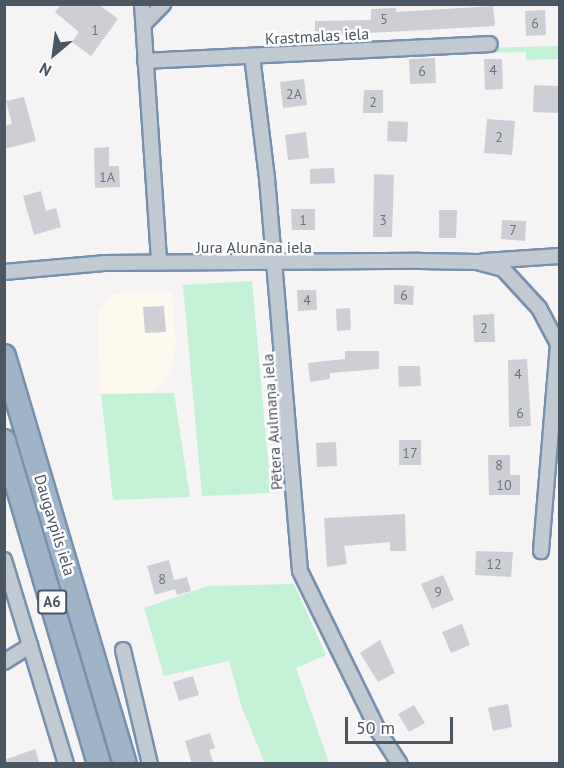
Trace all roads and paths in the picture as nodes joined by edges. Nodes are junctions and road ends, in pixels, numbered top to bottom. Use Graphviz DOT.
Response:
graph roads {
  1 [pos="142,4"];
  2 [pos="164,4"];
  3 [pos="144,24"];
  4 [pos="490,44"];
  5 [pos="252,56"];
  6 [pos="145,61"];
  7 [pos="560,256"];
  8 [pos="159,262"];
  9 [pos="477,262"];
  10 [pos="275,264"];
  11 [pos="4,272"];
  12 [pos="4,356"];
  13 [pos="4,441"];
  14 [pos="541,551"];
  15 [pos="4,560"];
  16 [pos="30,646"];
  17 [pos="123,650"];
  18 [pos="4,662"];
  19 [pos="66,764"];
  20 [pos="99,764"];
  21 [pos="125,764"];
  22 [pos="150,764"];
  23 [pos="400,764"];
  1 -- 3 [label="street"];
  2 -- 3 [label="street"];
  3 -- 6 [label="street"];
  4 -- 5 [label="street, Krastmalas iela"];
  5 -- 6 [label="street, Krastmalas iela"];
  5 -- 10 [label="street, Pētera Aulmaņa iela"];
  6 -- 8 [label="street"];
  7 -- 9 [label="street"];
  8 -- 10 [label="street, Jura Alunāna iela"];
  8 -- 11 [label="street, Jura Alunāna iela"];
  9 -- 10 [label="street, Jura Alunāna iela"];
  9 -- 14 [label="street, Jura Alunāna iela"];
  10 -- 23 [label="street, Pētera Aulmaņa iela"];
  12 -- 21 [label="highway, Daugavpils iela / A6"];
  13 -- 20 [label="highway, Daugavpils iela / A6"];
  15 -- 16 [label="street"];
  16 -- 18 [label="street"];
  16 -- 19 [label="street"];
  17 -- 22 [label="street"];
}
